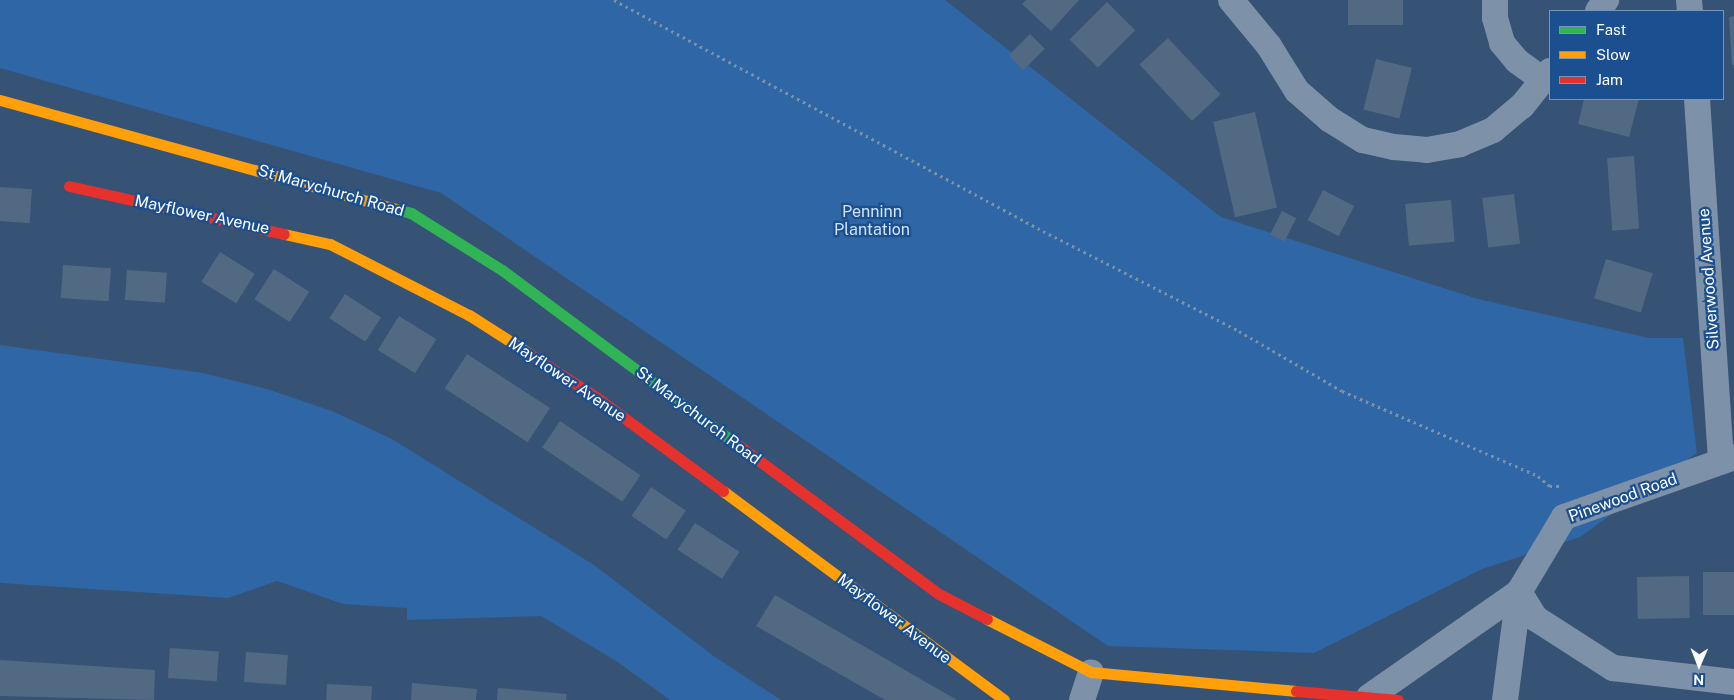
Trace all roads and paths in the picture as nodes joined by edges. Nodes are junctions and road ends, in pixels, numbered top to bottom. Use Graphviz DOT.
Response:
graph roads {
  1 [pos="614,0"];
  2 [pos="1230,0"];
  3 [pos="1495,0"];
  4 [pos="1547,75"];
  5 [pos="0,100"];
  6 [pos="1697,100"];
  7 [pos="69,186"];
  8 [pos="1727,459"];
  9 [pos="1569,486"];
  10 [pos="1519,592"];
  11 [pos="1091,672"];
  12 [pos="1734,682"];
  13 [pos="1369,697"];
  14 [pos="1004,700"];
  15 [pos="1082,700"];
  16 [pos="1398,700"];
  17 [pos="1505,700"];
  1 -- 9 [label="path"];
  2 -- 4 [label="street"];
  3 -- 4 [label="street"];
  5 -- 11 [label="street, St Marychurch Road"];
  6 -- 8 [label="street, Silverwood Avenue"];
  7 -- 14 [label="street, Mayflower Avenue"];
  8 -- 10 [label="street, Pinewood Road"];
  10 -- 12 [label="street"];
  10 -- 13 [label="street, Pinewood Road"];
  10 -- 17 [label="street, Pinewood Road"];
  11 -- 13 [label="street, St Marychurch Road"];
  11 -- 15 [label="street"];
  13 -- 16 [label="street, St Marychurch Road"];
}
